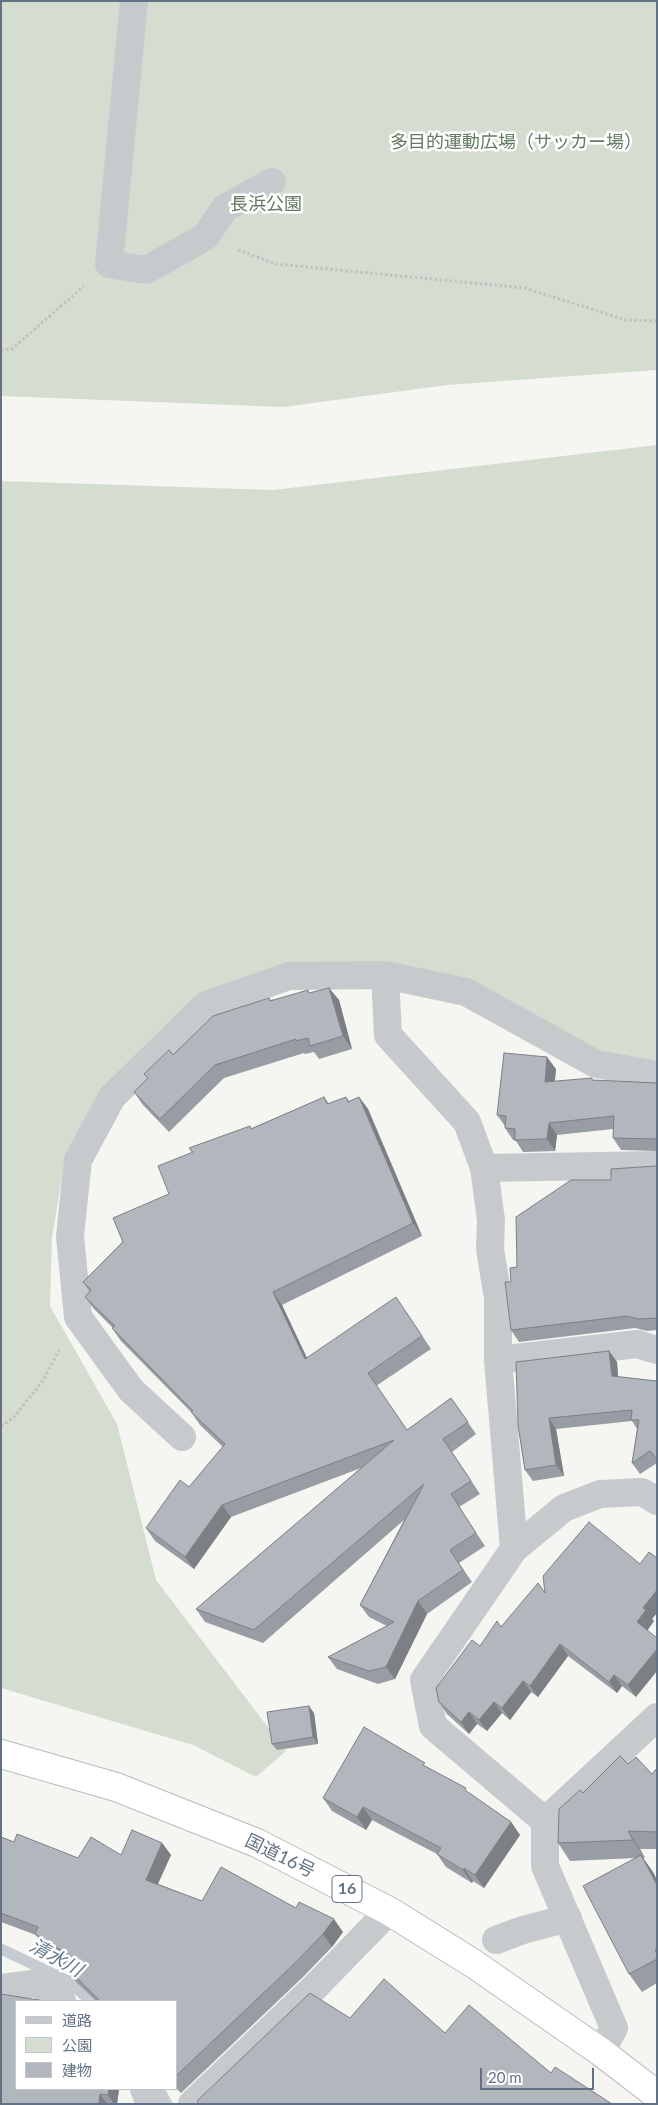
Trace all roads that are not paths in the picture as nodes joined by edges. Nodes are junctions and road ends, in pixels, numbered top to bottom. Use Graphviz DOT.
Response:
graph roads {
  1 [pos="134,1"];
  2 [pos="272,182"];
  3 [pos="384,975"];
  4 [pos="657,1075"];
  5 [pos="657,1165"];
  6 [pos="484,1168"];
  7 [pos="657,1350"];
  8 [pos="498,1360"];
  9 [pos="182,1437"];
  10 [pos="657,1501"];
  11 [pos="514,1549"];
  12 [pos="652,1730"];
  13 [pos="1,1754"];
  14 [pos="545,1822"];
  15 [pos="389,1911"];
  16 [pos="568,1918"];
  17 [pos="496,1940"];
  18 [pos="1,1988"];
  19 [pos="61,2000"];
  20 [pos="601,2052"];
  21 [pos="144,2090"];
  22 [pos="657,2095"];
  23 [pos="150,2104"];
  24 [pos="192,2104"];
  1 -- 2 [label="street"];
  3 -- 4 [label="street"];
  3 -- 6 [label="street"];
  3 -- 9 [label="street"];
  5 -- 6 [label="street"];
  6 -- 8 [label="street"];
  7 -- 8 [label="street"];
  8 -- 11 [label="street"];
  10 -- 11 [label="street"];
  11 -- 14 [label="street"];
  12 -- 14 [label="street"];
  13 -- 15 [label="highway, 国道16号 / 16"];
  14 -- 16 [label="street"];
  15 -- 20 [label="highway, 国道16号 / 16"];
  15 -- 24 [label="street"];
  16 -- 17 [label="street"];
  16 -- 20 [label="street"];
  18 -- 19 [label="street"];
  20 -- 22 [label="highway, 国道16号 / 16"];
  21 -- 23 [label="street"];
}
